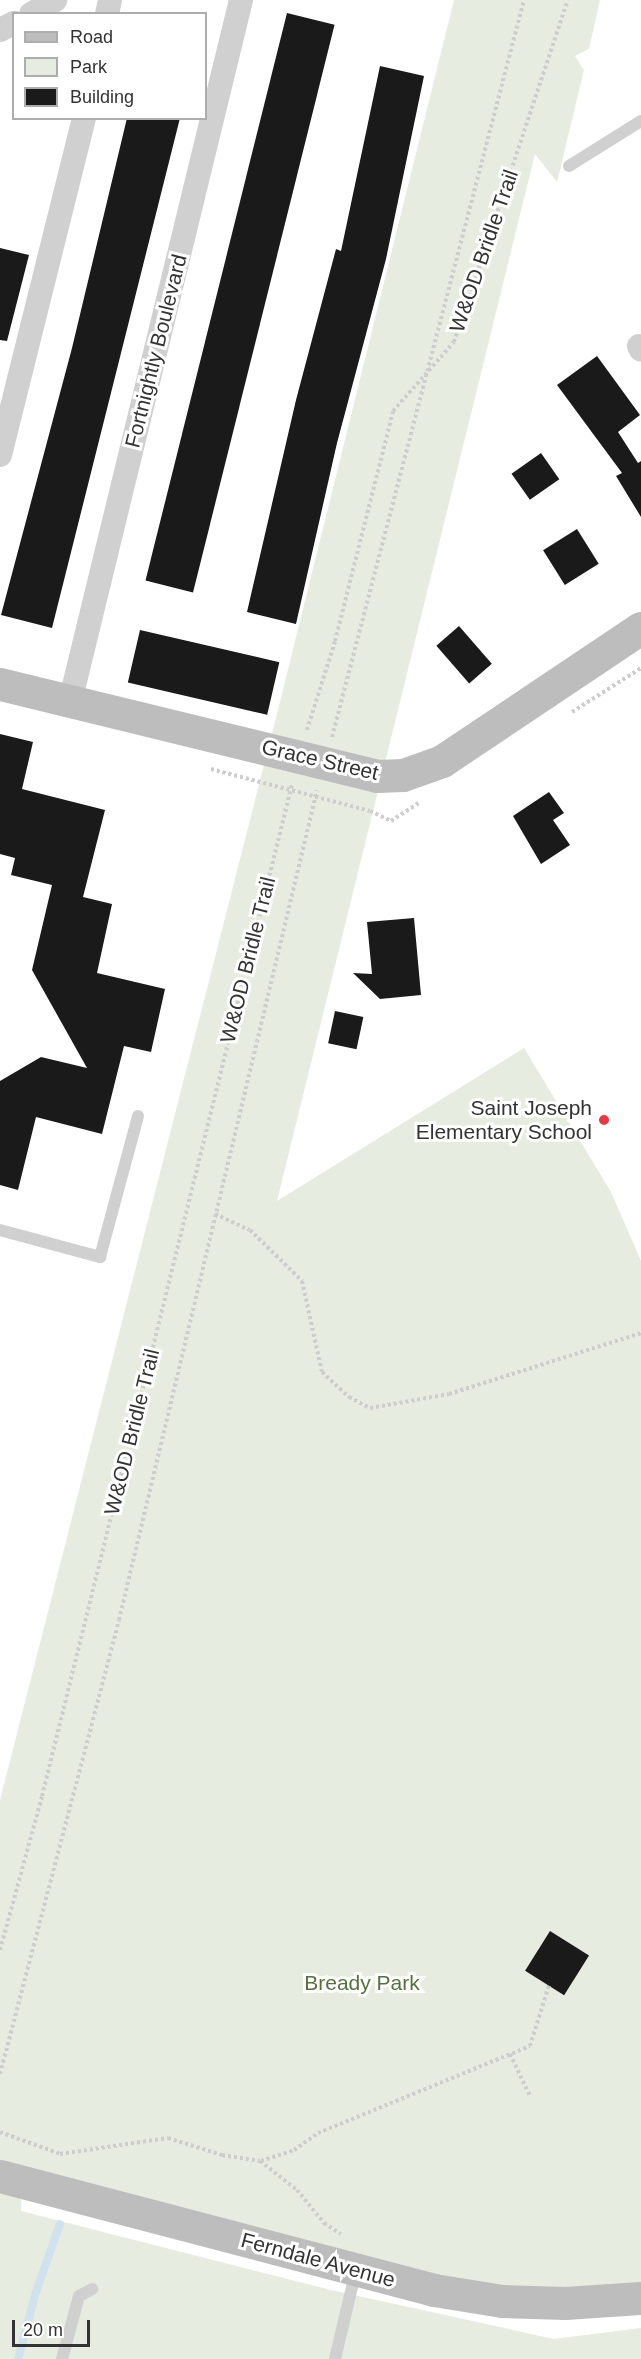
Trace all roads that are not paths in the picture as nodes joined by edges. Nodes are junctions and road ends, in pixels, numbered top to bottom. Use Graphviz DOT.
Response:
graph roads {
  1 [pos="55,0"];
  2 [pos="241,0"];
  3 [pos="34,12"];
  4 [pos="84,120"];
  5 [pos="641,121"];
  6 [pos="569,166"];
  7 [pos="0,454"];
  8 [pos="641,628"];
  9 [pos="0,684"];
  10 [pos="70,702"];
  11 [pos="138,1116"];
  12 [pos="0,1230"];
  13 [pos="0,2176"];
  14 [pos="356,2270"];
  15 [pos="92,2289"];
  16 [pos="641,2298"];
  17 [pos="62,2359"];
  18 [pos="335,2359"];
  1 -- 3 [label="street"];
  2 -- 10 [label="street, Fortnightly Boulevard"];
  4 -- 7 [label="street"];
  5 -- 6 [label="lane"];
  8 -- 10 [label="street, Grace Street"];
  9 -- 10 [label="street, Grace Street"];
  11 -- 12 [label="lane"];
  13 -- 14 [label="street, Ferndale Avenue"];
  14 -- 16 [label="street, Ferndale Avenue"];
  14 -- 18 [label="lane"];
  15 -- 17 [label="lane"];
}
